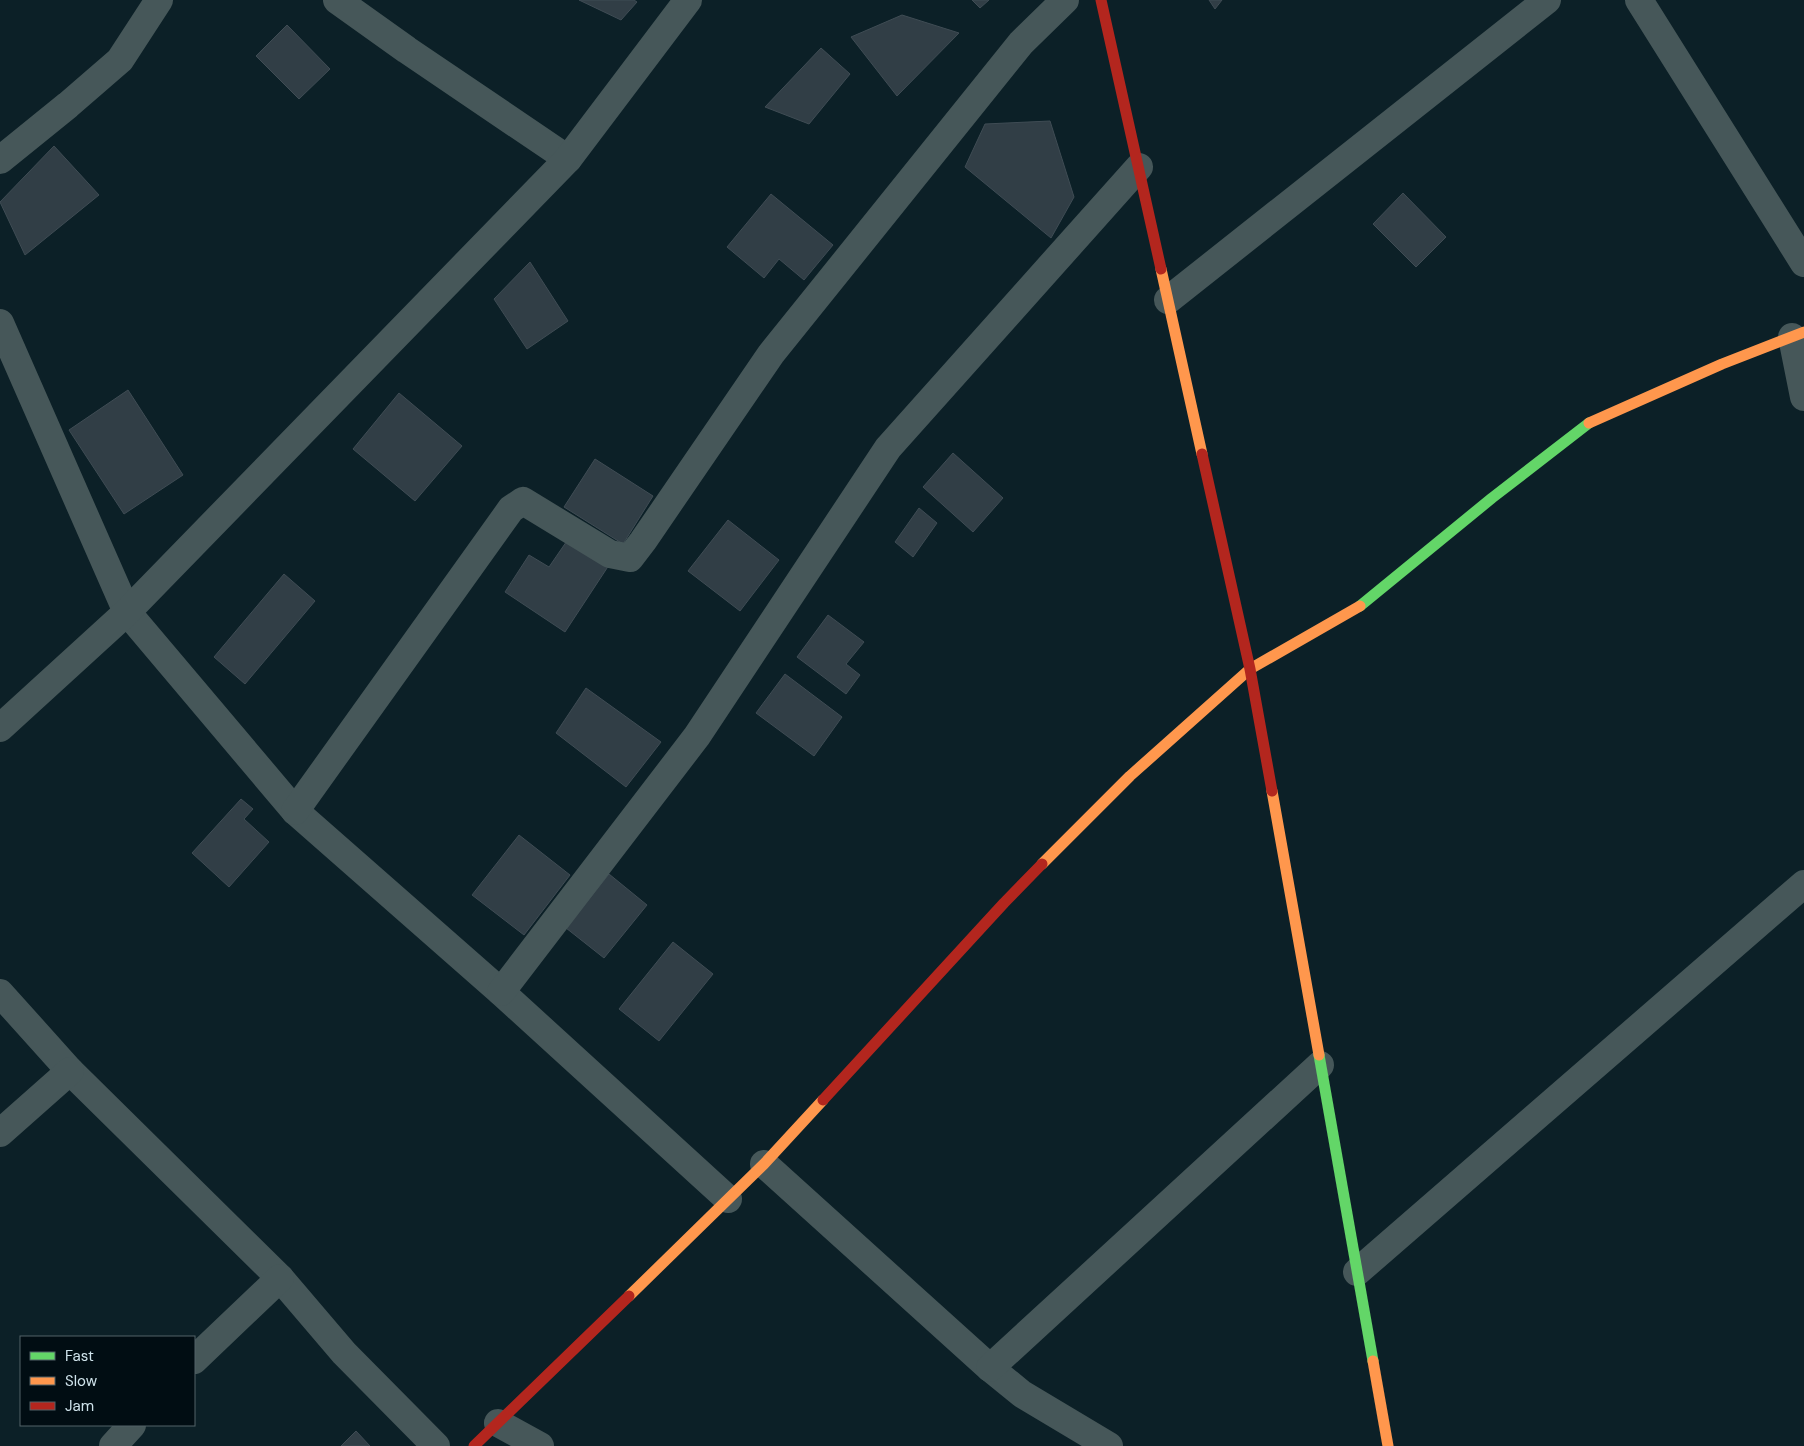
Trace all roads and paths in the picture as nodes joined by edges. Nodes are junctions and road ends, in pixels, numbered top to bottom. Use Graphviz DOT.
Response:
graph roads {
  1 [pos="160,0"];
  2 [pos="337,0"];
  3 [pos="688,0"];
  4 [pos="1065,0"];
  5 [pos="1101,0"];
  6 [pos="1547,0"];
  7 [pos="1639,0"];
  8 [pos="568,159"];
  9 [pos="0,160"];
  10 [pos="1139,167"];
  11 [pos="1804,263"];
  12 [pos="1168,300"];
  13 [pos="0,323"];
  14 [pos="1798,334"];
  15 [pos="1804,397"];
  16 [pos="127,612"];
  17 [pos="1250,670"];
  18 [pos="0,728"];
  19 [pos="295,811"];
  20 [pos="1804,884"];
  21 [pos="501,992"];
  22 [pos="0,993"];
  23 [pos="1320,1065"];
  24 [pos="70,1071"];
  25 [pos="0,1133"];
  26 [pos="764,1164"];
  27 [pos="728,1199"];
  28 [pos="1357,1272"];
  29 [pos="280,1278"];
  30 [pos="195,1359"];
  31 [pos="990,1368"];
  32 [pos="498,1423"];
  33 [pos="131,1426"];
  34 [pos="113,1446"];
  35 [pos="436,1446"];
  36 [pos="474,1446"];
  37 [pos="540,1446"];
  38 [pos="1109,1446"];
  39 [pos="1388,1446"];
  1 -- 9 [label="street"];
  2 -- 8 [label="street"];
  3 -- 8 [label="street"];
  4 -- 19 [label="street"];
  5 -- 10 [label="street"];
  6 -- 12 [label="street"];
  7 -- 11 [label="street"];
  8 -- 16 [label="street"];
  10 -- 12 [label="street"];
  10 -- 21 [label="street"];
  12 -- 17 [label="street"];
  13 -- 16 [label="street"];
  14 -- 15 [label="street"];
  14 -- 17 [label="street"];
  16 -- 18 [label="street"];
  16 -- 19 [label="street"];
  17 -- 23 [label="street"];
  17 -- 26 [label="street"];
  19 -- 21 [label="street"];
  20 -- 28 [label="street"];
  21 -- 27 [label="street"];
  22 -- 24 [label="street"];
  23 -- 28 [label="street"];
  23 -- 31 [label="street"];
  24 -- 25 [label="street"];
  24 -- 29 [label="street"];
  26 -- 27 [label="street"];
  26 -- 31 [label="street"];
  27 -- 32 [label="street"];
  28 -- 39 [label="street"];
  29 -- 30 [label="street"];
  29 -- 35 [label="street"];
  31 -- 38 [label="street"];
  32 -- 36 [label="street"];
  32 -- 37 [label="street"];
  33 -- 34 [label="street"];
}
